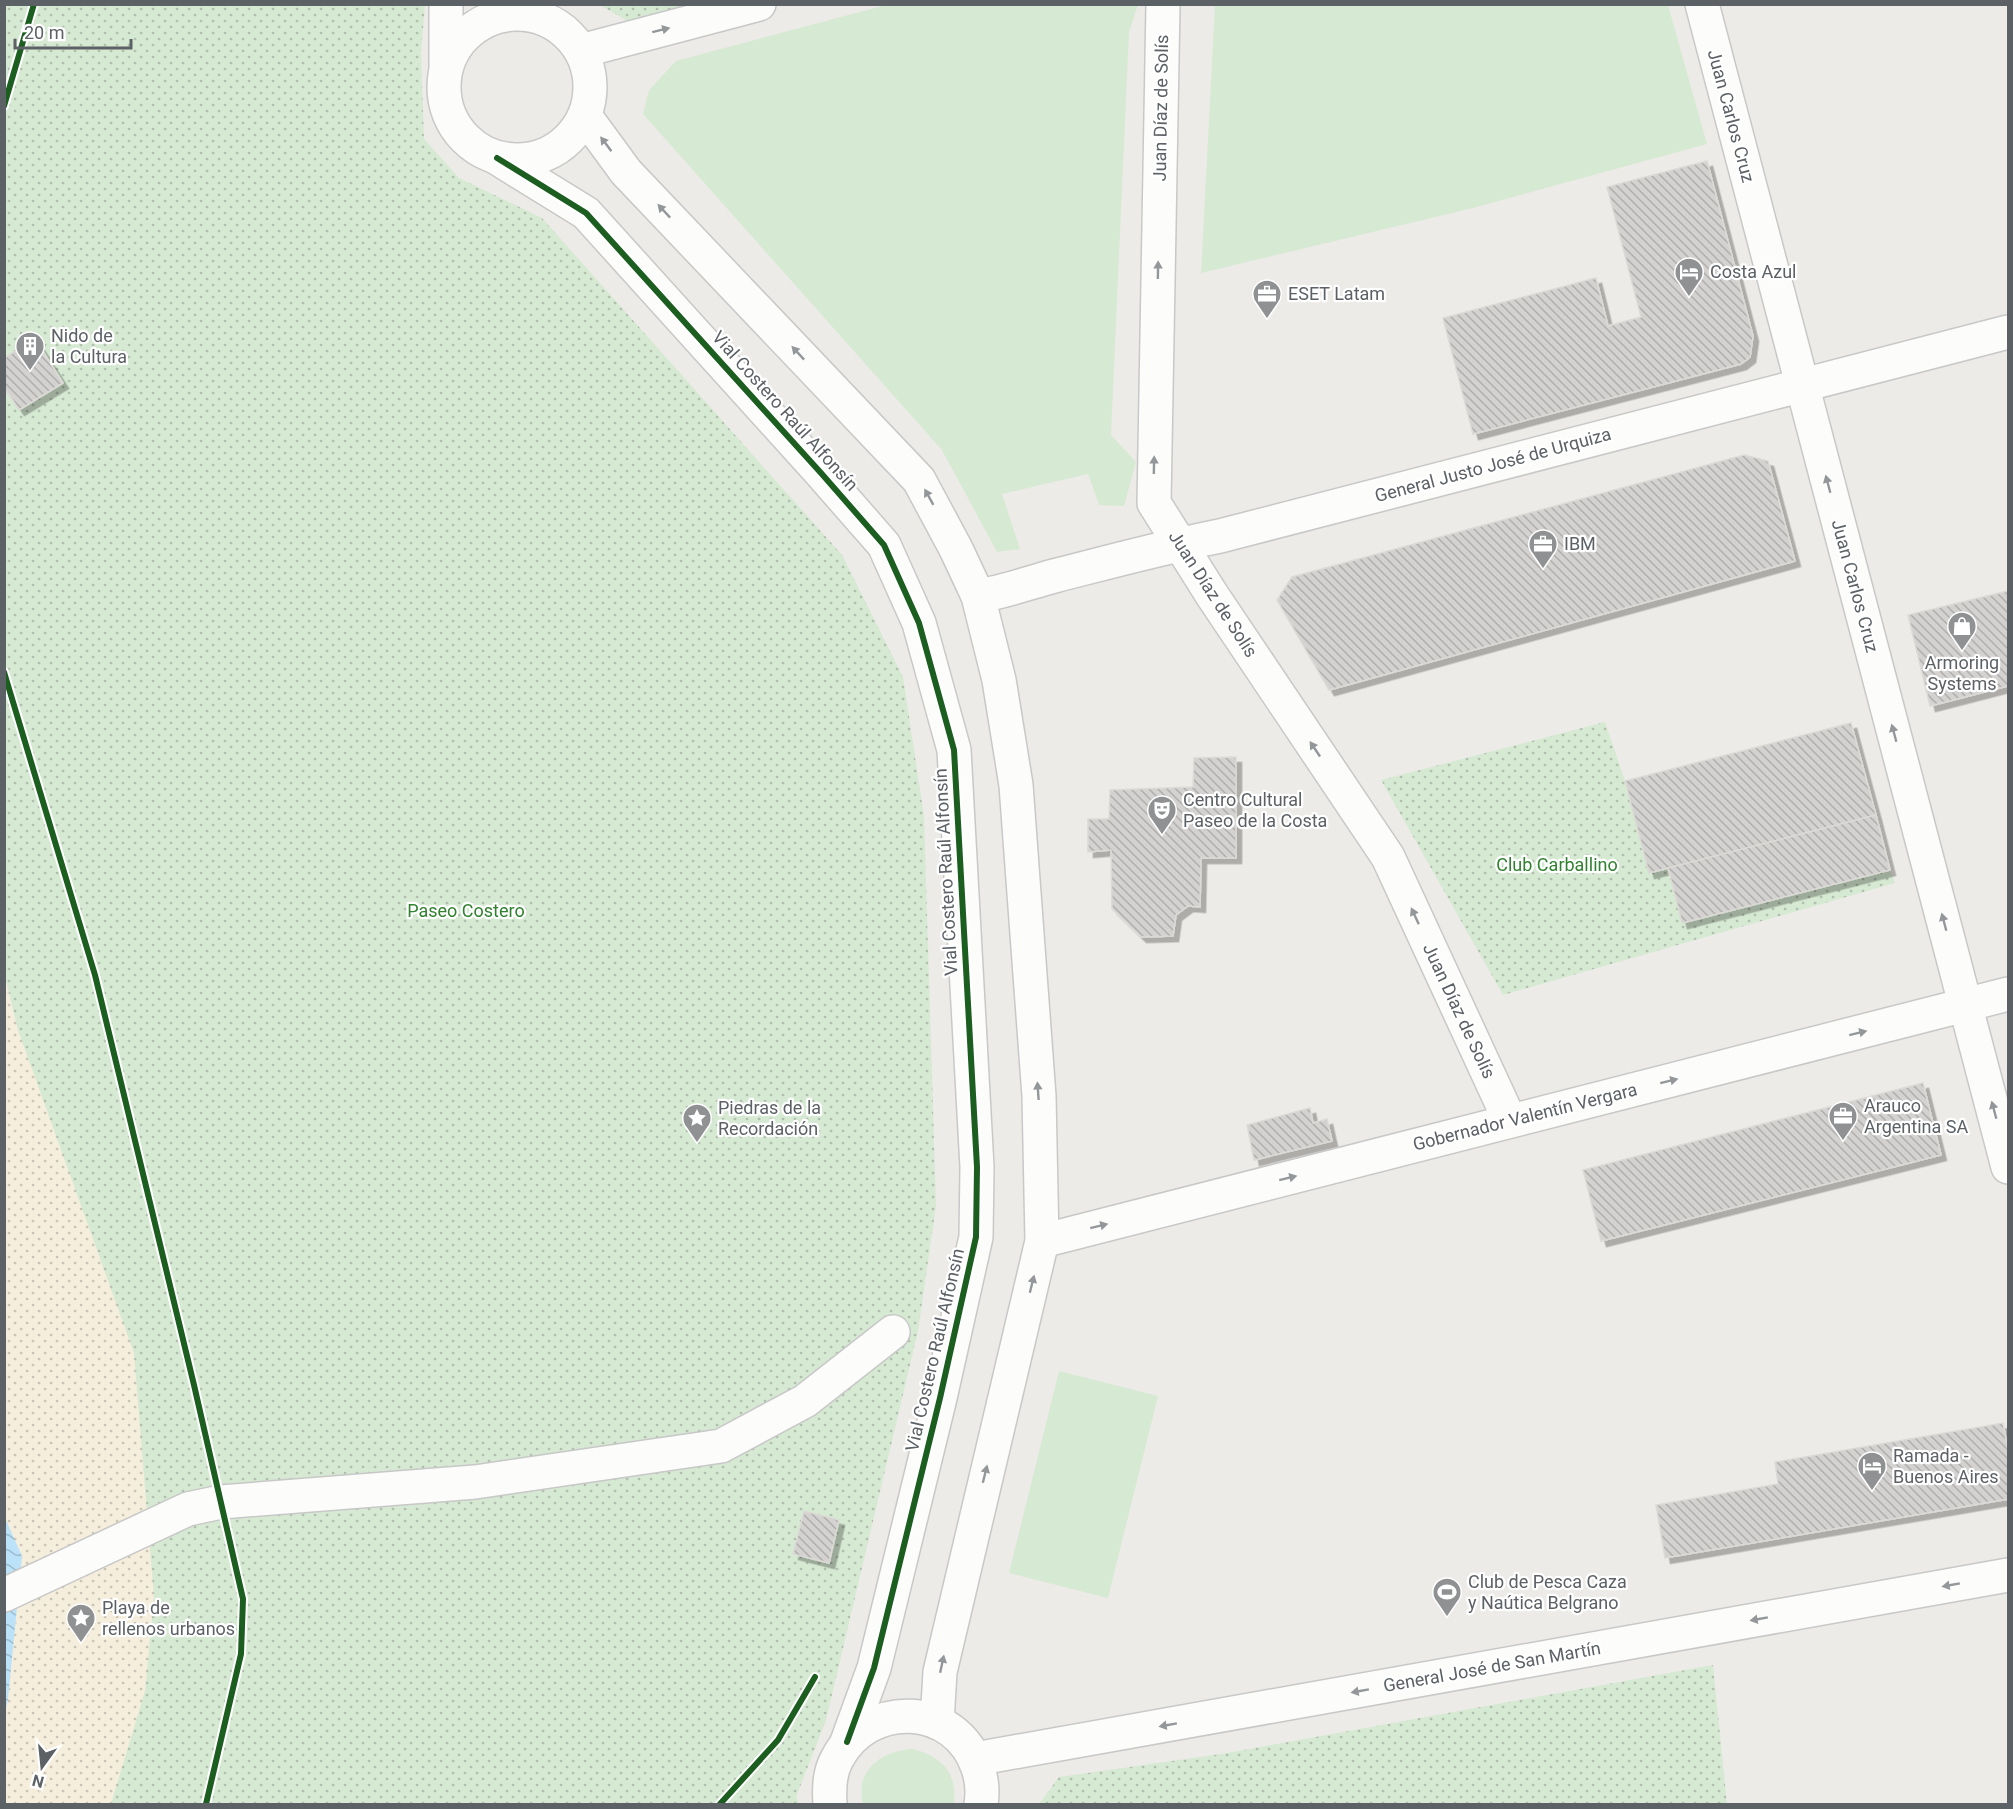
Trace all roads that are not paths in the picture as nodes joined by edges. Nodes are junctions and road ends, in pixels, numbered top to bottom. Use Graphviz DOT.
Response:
graph roads {
  1 [pos="446,4"];
  2 [pos="759,4"];
  3 [pos="1163,4"];
  4 [pos="1702,4"];
  5 [pos="536,10"];
  6 [pos="582,51"];
  7 [pos="446,67"];
  8 [pos="585,116"];
  9 [pos="497,158"];
  10 [pos="2008,332"];
  11 [pos="1801,384"];
  12 [pos="1180,544"];
  13 [pos="978,596"];
  14 [pos="2008,994"];
  15 [pos="1966,1005"];
  16 [pos="1510,1121"];
  17 [pos="2008,1167"];
  18 [pos="1042,1241"];
  19 [pos="893,1332"];
  20 [pos="2008,1575"];
  21 [pos="4,1595"];
  22 [pos="937,1722"];
  23 [pos="847,1742"];
  24 [pos="975,1759"];
  25 [pos="830,1804"];
  26 [pos="981,1804"];
  1 -- 7 [label="street"];
  6 -- 2 [label="street, one-way"];
  12 -- 3 [label="street, Juan Díaz de Solís, one-way"];
  4 -- 11 [label="street, Juan Carlos Cruz"];
  5 -- 6 [label="street"];
  5 -- 7 [label="street"];
  6 -- 8 [label="street"];
  7 -- 9 [label="street"];
  8 -- 9 [label="street"];
  13 -- 8 [label="street, one-way"];
  9 -- 23 [label="street, Vial Costero Raúl Alfonsín"];
  10 -- 11 [label="street, General Justo José de Urquiza"];
  11 -- 12 [label="street, General Justo José de Urquiza"];
  15 -- 11 [label="street, Juan Carlos Cruz, one-way"];
  12 -- 13 [label="street, General Justo José de Urquiza"];
  16 -- 12 [label="street, Juan Díaz de Solís, one-way"];
  18 -- 13 [label="street, one-way"];
  14 -- 15 [label="street, Gobernador Valentín Vergara"];
  16 -- 15 [label="street, Gobernador Valentín Vergara, one-way"];
  17 -- 15 [label="street, Juan Carlos Cruz, one-way"];
  18 -- 16 [label="street, Gobernador Valentín Vergara, one-way"];
  22 -- 18 [label="street, one-way"];
  19 -- 21 [label="street"];
  20 -- 24 [label="street, General José de San Martín, one-way"];
  22 -- 23 [label="street"];
  22 -- 24 [label="street"];
  23 -- 25 [label="street, Vial Costero Raúl Alfonsín"];
  24 -- 26 [label="street"];
}
